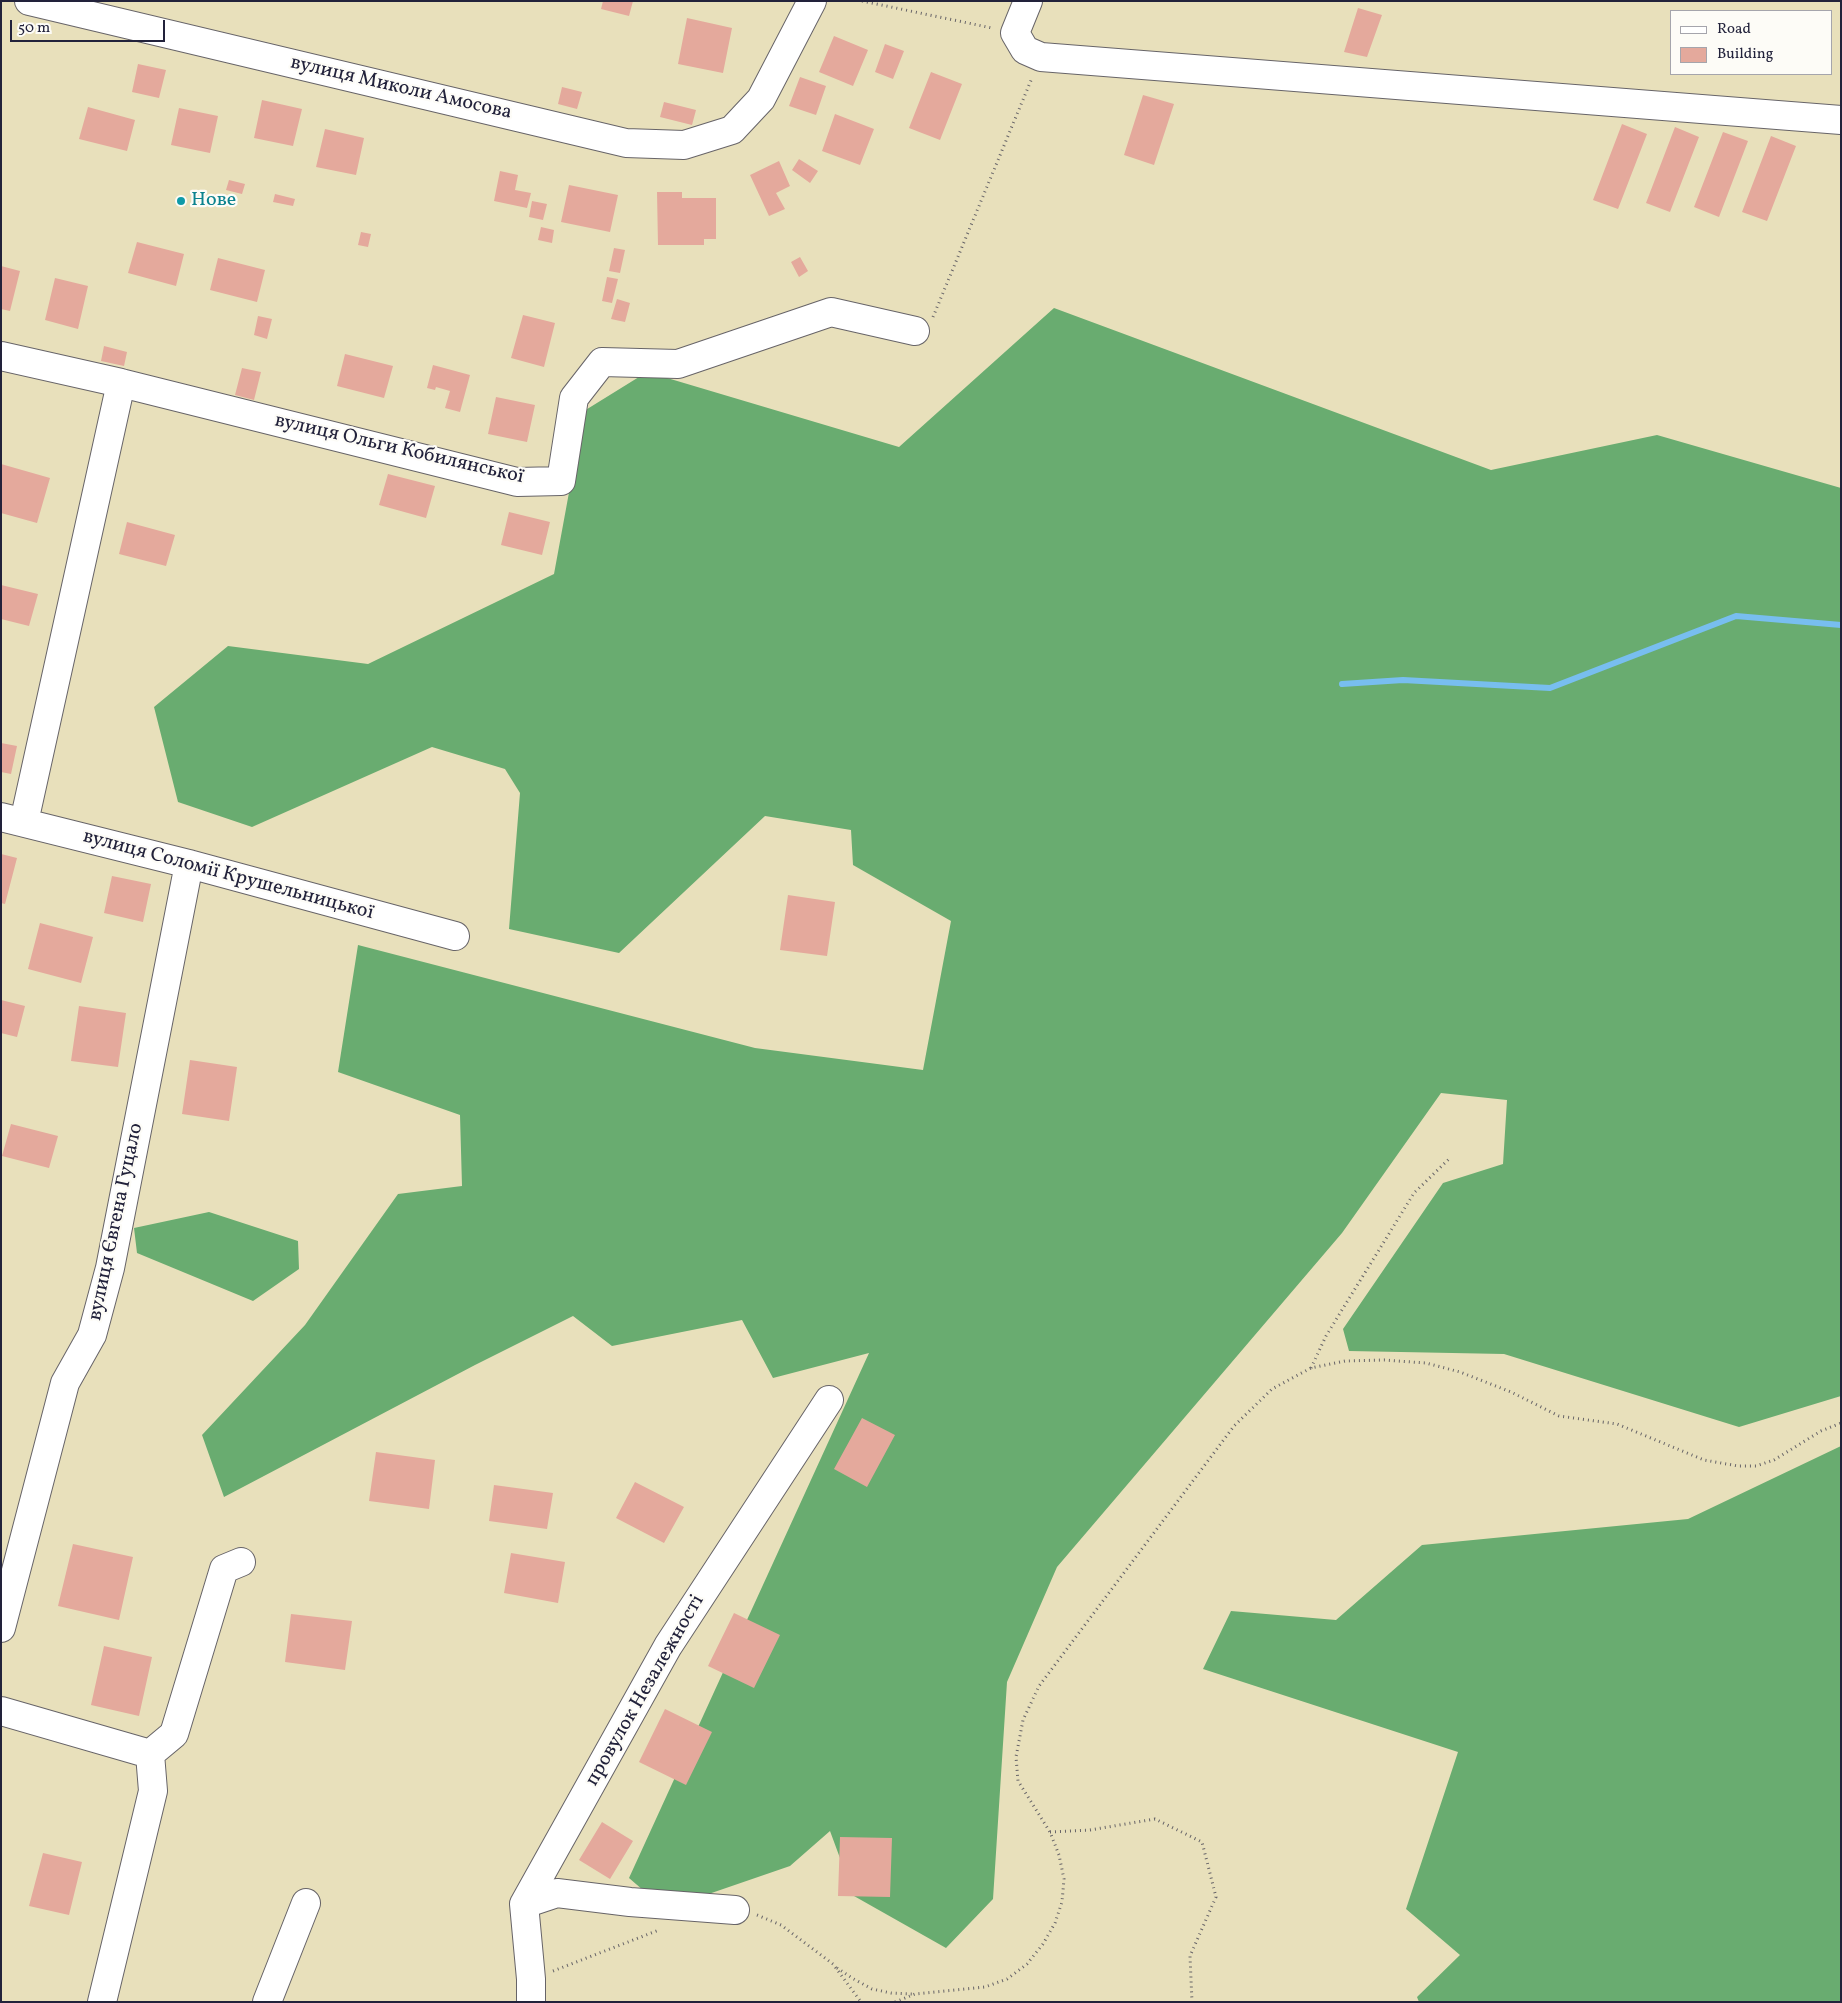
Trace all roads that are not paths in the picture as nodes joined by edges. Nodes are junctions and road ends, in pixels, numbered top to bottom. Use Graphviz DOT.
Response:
graph roads {
  1 [pos="29,1"];
  2 [pos="812,1"];
  3 [pos="1028,1"];
  4 [pos="1841,120"];
  5 [pos="916,331"];
  6 [pos="1,356"];
  7 [pos="121,383"];
  8 [pos="12,819"];
  9 [pos="189,864"];
  10 [pos="455,936"];
  11 [pos="829,1400"];
  12 [pos="241,1562"];
  13 [pos="1,1628"];
  14 [pos="1,1711"];
  15 [pos="150,1754"];
  16 [pos="306,1903"];
  17 [pos="524,1904"];
  18 [pos="735,1910"];
  19 [pos="531,1991"];
  20 [pos="102,2002"];
  21 [pos="267,2002"];
  1 -- 2 [label="street, вулиця Миколи Амосова"];
  3 -- 4 [label="street"];
  5 -- 7 [label="street, вулиця Ольги Кобилянської"];
  6 -- 7 [label="street, вулиця Ольги Кобилянської"];
  7 -- 8 [label="street"];
  8 -- 9 [label="street, вулиця Соломії Крушельницької"];
  9 -- 10 [label="street, вулиця Соломії Крушельницької"];
  9 -- 13 [label="street, вулиця Євгена Гуцало"];
  11 -- 17 [label="street, провулок Незалежності"];
  12 -- 15 [label="street"];
  14 -- 15 [label="street"];
  15 -- 20 [label="street"];
  16 -- 21 [label="street"];
  17 -- 18 [label="street"];
  17 -- 19 [label="street"];
}
